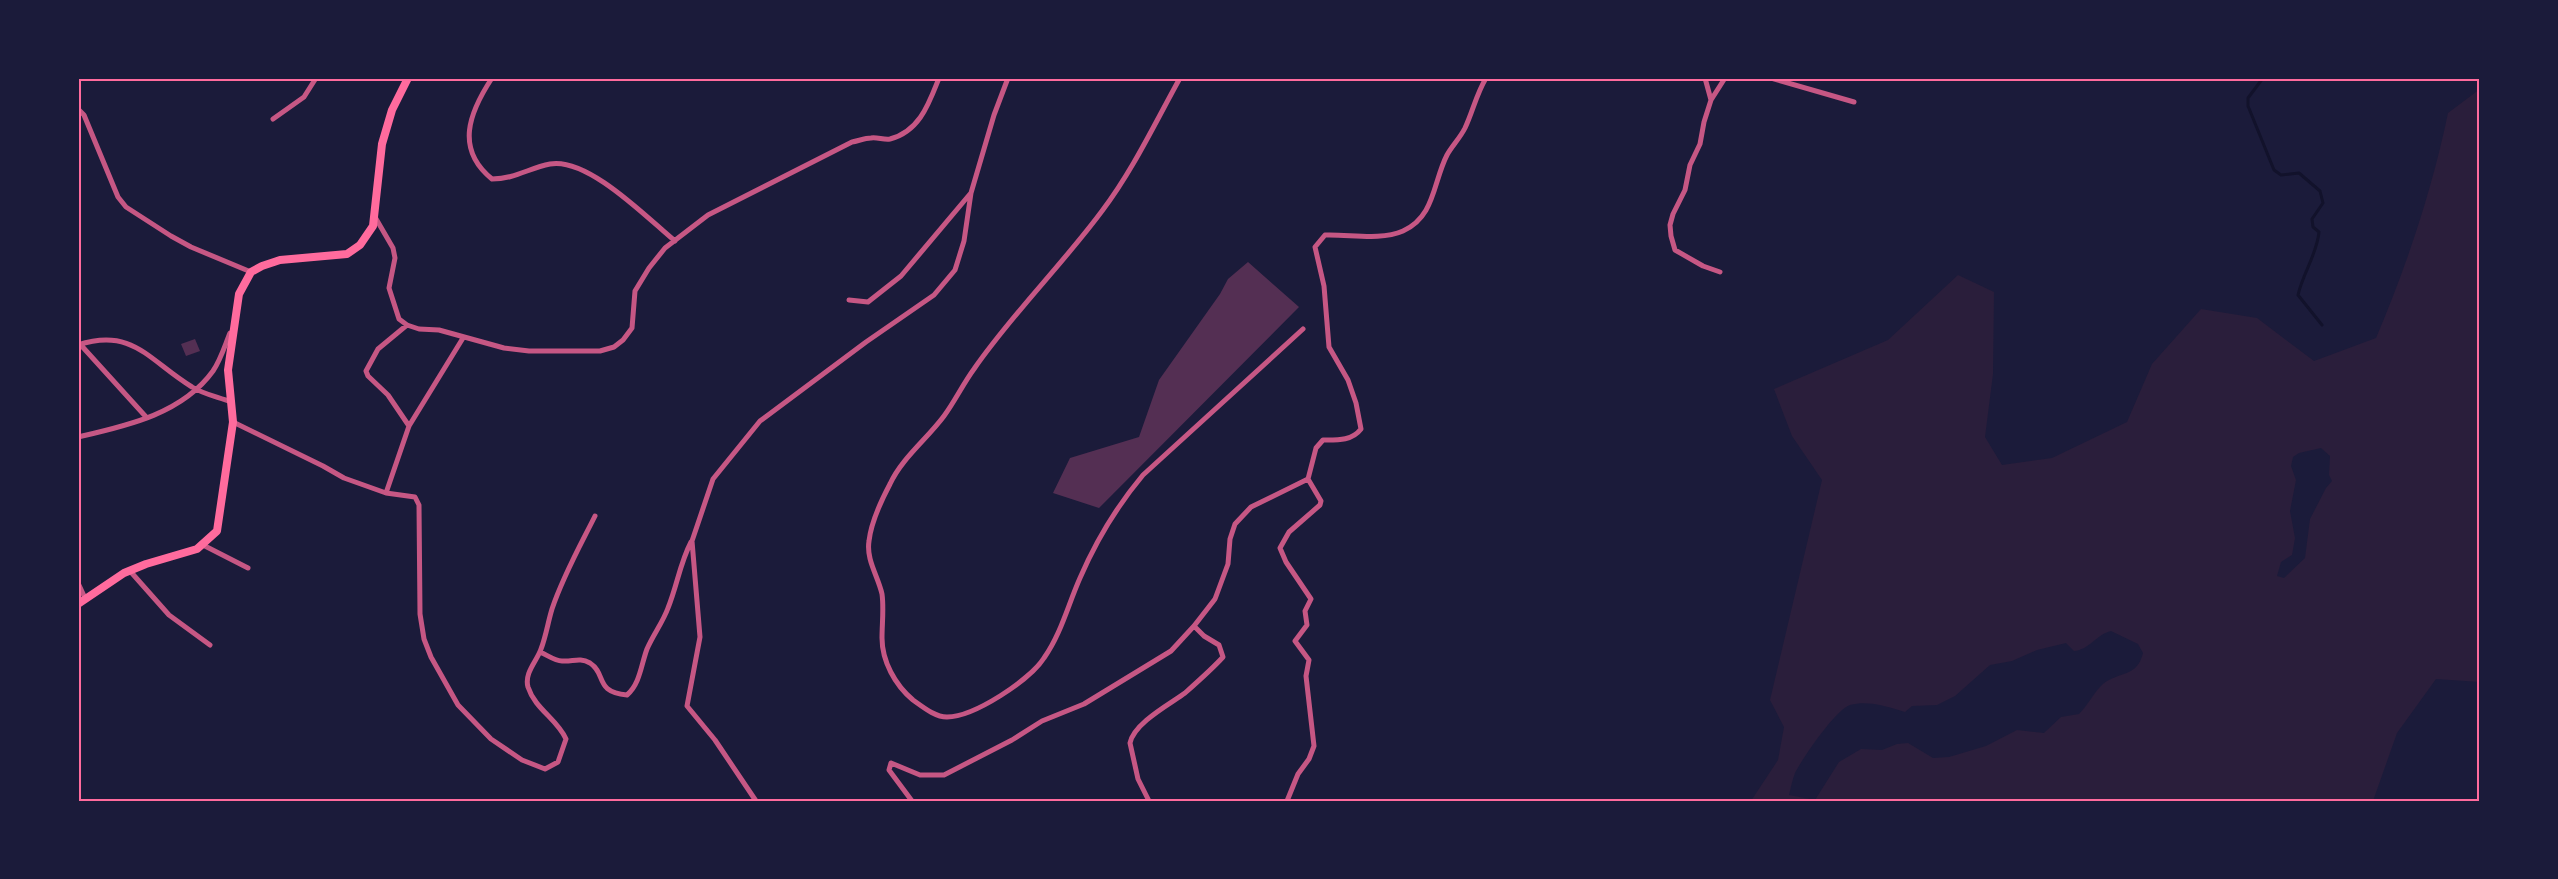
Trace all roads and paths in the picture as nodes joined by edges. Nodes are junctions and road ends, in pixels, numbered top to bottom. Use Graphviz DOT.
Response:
graph roads {
  1 [pos="316,78"];
  2 [pos="408,78"];
  3 [pos="492,78"];
  4 [pos="939,78"];
  5 [pos="1008,78"];
  6 [pos="1180,78"];
  7 [pos="1486,78"];
  8 [pos="1706,78"];
  9 [pos="1725,78"];
  10 [pos="1771,78"];
  11 [pos="1712,100"];
  12 [pos="1854,102"];
  13 [pos="78,109"];
  14 [pos="273,119"];
  15 [pos="971,193"];
  16 [pos="375,217"];
  17 [pos="675,241"];
  18 [pos="1720,272"];
  19 [pos="251,273"];
  20 [pos="849,300"];
  21 [pos="408,325"];
  22 [pos="232,328"];
  23 [pos="1303,328"];
  24 [pos="463,338"];
  25 [pos="79,344"];
  26 [pos="195,389"];
  27 [pos="231,402"];
  28 [pos="147,418"];
  29 [pos="233,422"];
  30 [pos="409,426"];
  31 [pos="78,437"];
  32 [pos="1308,479"];
  33 [pos="386,493"];
  34 [pos="595,516"];
  35 [pos="692,541"];
  36 [pos="201,544"];
  37 [pos="248,567"];
  38 [pos="130,571"];
  39 [pos="78,583"];
  40 [pos="82,601"];
  41 [pos="1194,626"];
  42 [pos="210,645"];
  43 [pos="540,652"];
  44 [pos="911,800"];
  45 [pos="756,801"];
  46 [pos="1149,801"];
  47 [pos="1287,801"];
  1 -- 14 [label="street"];
  2 -- 16 [label="highway"];
  3 -- 17 [label="street"];
  4 -- 17 [label="street"];
  5 -- 15 [label="street"];
  6 -- 23 [label="street"];
  7 -- 32 [label="street"];
  8 -- 11 [label="street"];
  9 -- 11 [label="street"];
  10 -- 12 [label="street"];
  11 -- 18 [label="street"];
  13 -- 19 [label="street"];
  15 -- 20 [label="street"];
  15 -- 35 [label="street"];
  16 -- 19 [label="highway"];
  16 -- 21 [label="street"];
  17 -- 24 [label="street"];
  19 -- 22 [label="highway"];
  21 -- 24 [label="street"];
  21 -- 30 [label="street"];
  22 -- 26 [label="street"];
  22 -- 27 [label="highway"];
  24 -- 30 [label="street"];
  25 -- 26 [label="street"];
  25 -- 28 [label="street"];
  26 -- 27 [label="street"];
  26 -- 28 [label="street"];
  27 -- 29 [label="highway"];
  28 -- 31 [label="street"];
  29 -- 33 [label="street"];
  29 -- 36 [label="highway"];
  30 -- 33 [label="street"];
  32 -- 41 [label="street"];
  32 -- 47 [label="street"];
  33 -- 43 [label="street"];
  34 -- 43 [label="street"];
  35 -- 43 [label="street"];
  35 -- 45 [label="street"];
  36 -- 37 [label="street"];
  36 -- 38 [label="highway"];
  38 -- 40 [label="highway"];
  38 -- 42 [label="street"];
  39 -- 40 [label="street"];
  41 -- 44 [label="street"];
  41 -- 46 [label="street"];
}
